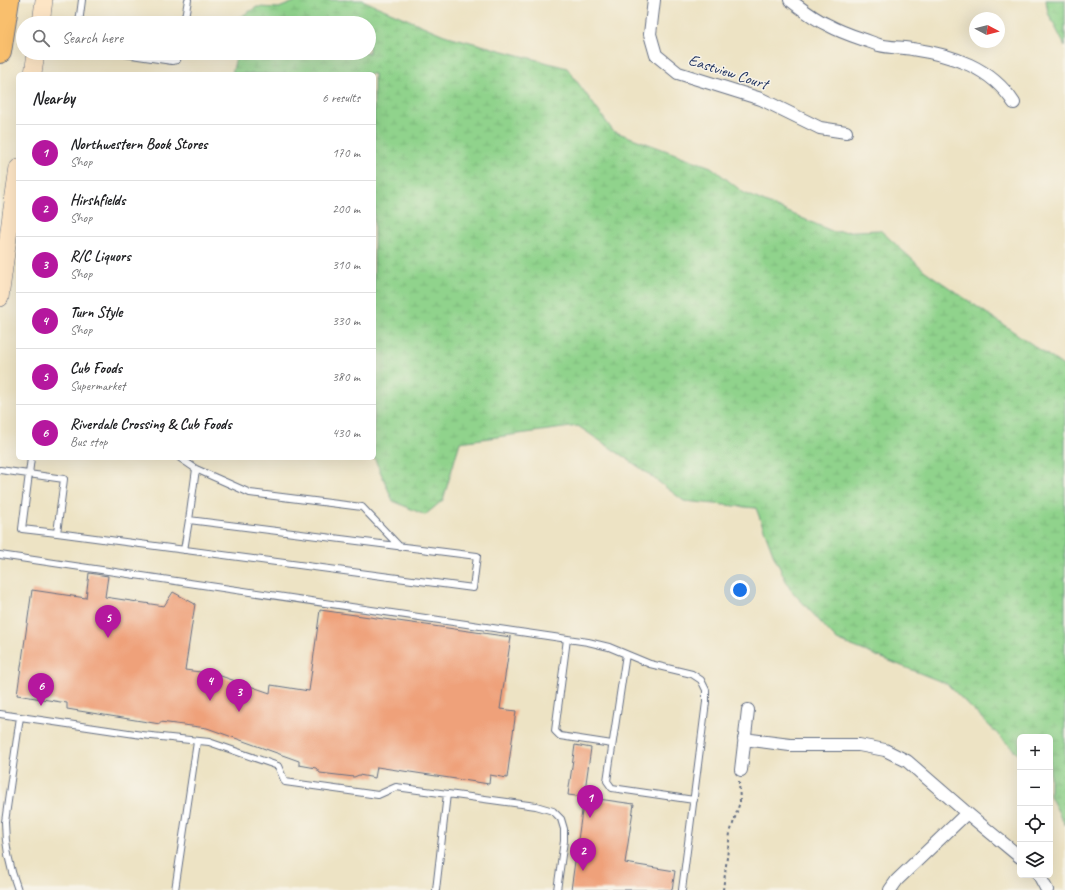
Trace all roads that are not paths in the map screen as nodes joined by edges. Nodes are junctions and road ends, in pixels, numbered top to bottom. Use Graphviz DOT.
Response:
graph roads {
  1 [pos="8,0"];
  2 [pos="44,0"];
  3 [pos="82,0"];
  4 [pos="188,0"];
  5 [pos="654,0"];
  6 [pos="790,0"];
  7 [pos="41,16"];
  8 [pos="80,16"];
  9 [pos="185,16"];
  10 [pos="0,52"];
  11 [pos="35,60"];
  12 [pos="165,60"];
  13 [pos="177,60"];
  14 [pos="33,72"];
  15 [pos="1014,103"];
  16 [pos="846,132"];
  17 [pos="16,181"];
  18 [pos="0,298"];
  19 [pos="31,460"];
  20 [pos="183,460"];
  21 [pos="0,470"];
  22 [pos="196,470"];
  23 [pos="29,474"];
  24 [pos="189,520"];
  25 [pos="57,533"];
  26 [pos="400,546"];
  27 [pos="184,550"];
  28 [pos="0,555"];
  29 [pos="567,639"];
  30 [pos="626,654"];
  31 [pos="748,710"];
  32 [pos="0,714"];
  33 [pos="20,717"];
  34 [pos="744,739"];
  35 [pos="197,742"];
  36 [pos="612,744"];
  37 [pos="741,770"];
  38 [pos="447,794"];
  39 [pos="694,800"];
  40 [pos="967,813"];
  41 [pos="1017,854"];
  42 [pos="1041,878"];
  43 [pos="18,890"];
  44 [pos="175,890"];
  45 [pos="436,890"];
  46 [pos="557,890"];
  47 [pos="682,890"];
  48 [pos="890,890"];
  49 [pos="1047,890"];
  1 -- 10 [label="highway"];
  2 -- 7 [label="street"];
  3 -- 8 [label="lane"];
  4 -- 9 [label="lane"];
  5 -- 16 [label="street, Eastview Court"];
  6 -- 15 [label="street"];
  11 -- 14 [label="street"];
  12 -- 13 [label="lane"];
  17 -- 18 [label="street"];
  19 -- 23 [label="lane"];
  20 -- 22 [label="lane"];
  21 -- 23 [label="lane"];
  22 -- 24 [label="lane"];
  22 -- 26 [label="lane"];
  23 -- 25 [label="lane"];
  23 -- 25 [label="lane"];
  24 -- 26 [label="lane"];
  24 -- 27 [label="lane"];
  25 -- 27 [label="lane"];
  26 -- 27 [label="lane"];
  28 -- 29 [label="lane"];
  29 -- 30 [label="lane"];
  29 -- 36 [label="lane"];
  30 -- 36 [label="lane"];
  30 -- 39 [label="lane"];
  31 -- 34 [label="street"];
  32 -- 33 [label="lane"];
  33 -- 35 [label="lane"];
  33 -- 43 [label="lane"];
  34 -- 37 [label="street"];
  34 -- 40 [label="street"];
  35 -- 38 [label="lane"];
  35 -- 44 [label="lane"];
  36 -- 39 [label="lane"];
  38 -- 45 [label="lane"];
  38 -- 46 [label="lane"];
  39 -- 47 [label="lane"];
  40 -- 41 [label="street"];
  40 -- 48 [label="street"];
  42 -- 49 [label="street"];
}
